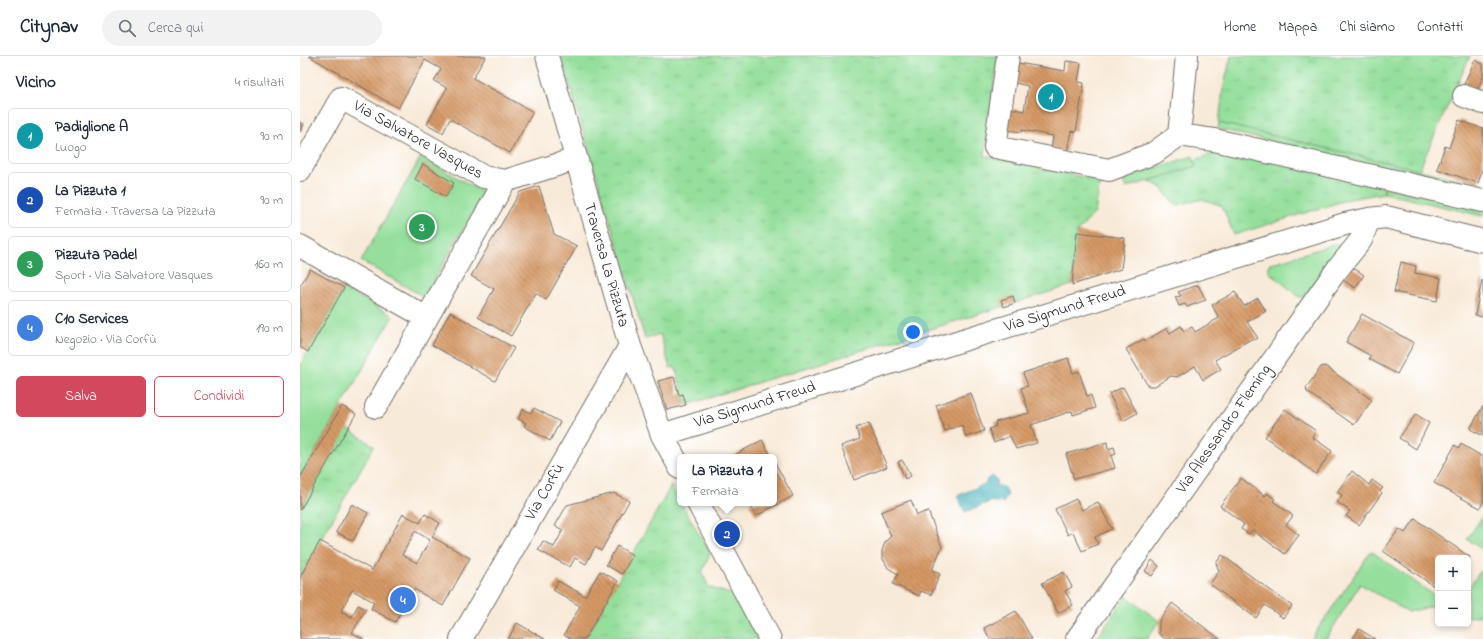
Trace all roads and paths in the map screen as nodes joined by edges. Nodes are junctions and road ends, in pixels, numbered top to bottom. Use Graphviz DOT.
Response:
graph roads {
  1 [pos="547,56"];
  2 [pos="1008,56"];
  3 [pos="1187,56"];
  4 [pos="1179,135"];
  5 [pos="576,159"];
  6 [pos="300,170"];
  7 [pos="505,181"];
  8 [pos="1483,201"];
  9 [pos="1369,219"];
  10 [pos="1479,239"];
  11 [pos="300,246"];
  12 [pos="427,318"];
  13 [pos="630,346"];
  14 [pos="376,407"];
  15 [pos="662,435"];
  16 [pos="677,462"];
  17 [pos="700,506"];
  18 [pos="461,639"];
  19 [pos="770,639"];
  20 [pos="1077,639"];
  1 -- 5 [label="street, Traversa La Pizzuta"];
  2 -- 4 [label="street"];
  3 -- 4 [label="street"];
  4 -- 8 [label="street"];
  5 -- 7 [label="street, Via Salvatore Vasques"];
  5 -- 13 [label="street, Traversa La Pizzuta"];
  6 -- 7 [label="street, Via Salvatore Vasques"];
  7 -- 12 [label="street"];
  9 -- 10 [label="street, Via Sigmund Freud"];
  9 -- 15 [label="street, Via Sigmund Freud"];
  9 -- 20 [label="street, Via Alessandro Fleming"];
  11 -- 12 [label="street"];
  12 -- 14 [label="street"];
  13 -- 15 [label="street, Traversa La Pizzuta"];
  13 -- 18 [label="street, Via Corfù"];
  15 -- 16 [label="street, Traversa La Pizzuta"];
  17 -- 19 [label="street"];
}
